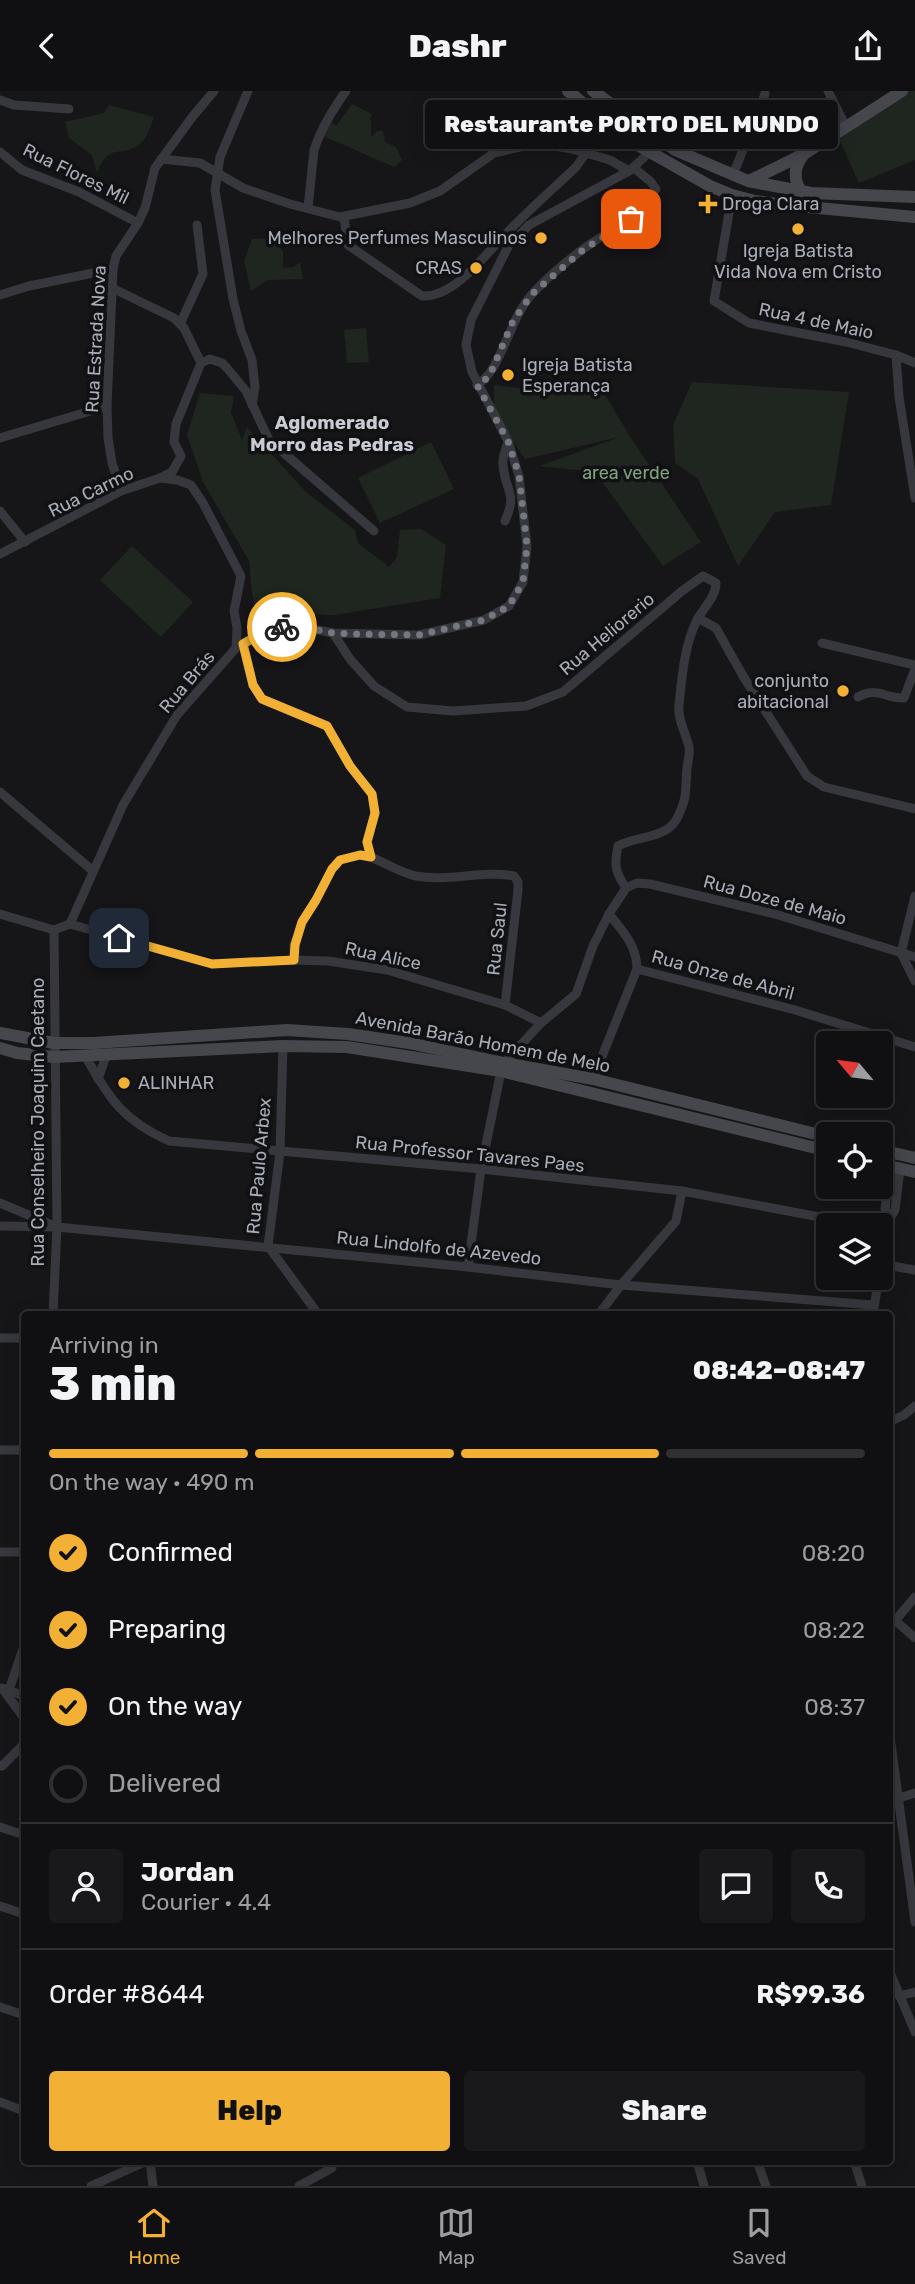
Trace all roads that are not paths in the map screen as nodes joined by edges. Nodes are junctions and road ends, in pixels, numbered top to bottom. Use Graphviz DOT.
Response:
graph roads {
  1 [pos="214,91"];
  2 [pos="248,91"];
  3 [pos="346,91"];
  4 [pos="568,91"];
  5 [pos="593,91"];
  6 [pos="828,91"];
  7 [pos="902,91"];
  8 [pos="765,94"];
  9 [pos="0,100"];
  10 [pos="69,109"];
  11 [pos="846,127"];
  12 [pos="637,145"];
  13 [pos="0,152"];
  14 [pos="650,152"];
  15 [pos="586,153"];
  16 [pos="804,154"];
  17 [pos="161,159"];
  18 [pos="633,168"];
  19 [pos="216,173"];
  20 [pos="733,175"];
  21 [pos="748,181"];
  22 [pos="800,192"];
  23 [pos="732,195"];
  24 [pos="915,197"];
  25 [pos="308,208"];
  26 [pos="817,209"];
  27 [pos="344,217"];
  28 [pos="915,217"];
  29 [pos="138,223"];
  30 [pos="197,225"];
  31 [pos="478,265"];
  32 [pos="113,269"];
  33 [pos="491,277"];
  34 [pos="112,288"];
  35 [pos="0,295"];
  36 [pos="180,324"];
  37 [pos="896,355"];
  38 [pos="201,363"];
  39 [pos="915,363"];
  40 [pos="477,385"];
  41 [pos="252,405"];
  42 [pos="107,406"];
  43 [pos="0,438"];
  44 [pos="508,441"];
  45 [pos="160,478"];
  46 [pos="121,491"];
  47 [pos="915,498"];
  48 [pos="0,511"];
  49 [pos="505,521"];
  50 [pos="374,531"];
  51 [pos="25,543"];
  52 [pos="0,554"];
  53 [pos="698,618"];
  54 [pos="333,633"];
  55 [pos="821,643"];
  56 [pos="239,646"];
  57 [pos="915,667"];
  58 [pos="858,697"];
  59 [pos="0,792"];
  60 [pos="915,809"];
  61 [pos="371,857"];
  62 [pos="93,871"];
  63 [pos="626,888"];
  64 [pos="915,895"];
  65 [pos="0,914"];
  66 [pos="608,914"];
  67 [pos="70,924"];
  68 [pos="54,930"];
  69 [pos="901,953"];
  70 [pos="915,957"];
  71 [pos="294,960"];
  72 [pos="637,969"];
  73 [pos="915,981"];
  74 [pos="505,1005"];
  75 [pos="541,1023"];
  76 [pos="0,1033"];
  77 [pos="54,1043"];
  78 [pos="283,1046"];
  79 [pos="915,1047"];
  80 [pos="0,1048"];
  81 [pos="106,1056"];
  82 [pos="54,1057"];
  83 [pos="86,1057"];
  84 [pos="503,1067"];
  85 [pos="98,1079"];
  86 [pos="593,1079"];
  87 [pos="816,1134"];
  88 [pos="816,1148"];
  89 [pos="280,1152"];
  90 [pos="893,1153"];
  91 [pos="915,1158"];
  92 [pos="893,1167"];
  93 [pos="481,1169"];
  94 [pos="915,1172"];
  95 [pos="682,1191"];
  96 [pos="0,1203"];
  97 [pos="816,1216"];
  98 [pos="0,1226"];
  99 [pos="57,1227"];
  100 [pos="268,1246"];
  101 [pos="893,1266"];
  102 [pos="468,1267"];
  103 [pos="915,1270"];
  104 [pos="621,1285"];
  105 [pos="877,1290"];
  106 [pos="874,1310"];
  107 [pos="53,1311"];
  108 [pos="316,1311"];
  109 [pos="601,1311"];
  110 [pos="0,1338"];
  111 [pos="21,1338"];
  112 [pos="915,1406"];
  113 [pos="893,1420"];
  114 [pos="0,1450"];
  115 [pos="21,1450"];
  116 [pos="0,1552"];
  117 [pos="21,1552"];
  118 [pos="915,1597"];
  119 [pos="893,1620"];
  120 [pos="893,1623"];
  121 [pos="915,1638"];
  122 [pos="21,1652"];
  123 [pos="3,1689"];
  124 [pos="21,1695"];
  125 [pos="21,1714"];
  126 [pos="21,1747"];
  127 [pos="893,1758"];
  128 [pos="0,1765"];
  129 [pos="915,1793"];
  130 [pos="899,1798"];
  131 [pos="0,1827"];
  132 [pos="21,1834"];
  133 [pos="913,1895"];
  134 [pos="0,1906"];
  135 [pos="21,1913"];
  136 [pos="915,1922"];
  137 [pos="893,1980"];
  138 [pos="915,1992"];
  139 [pos="899,1996"];
  140 [pos="0,2007"];
  141 [pos="21,2014"];
  142 [pos="915,2032"];
  143 [pos="0,2102"];
  144 [pos="21,2110"];
  145 [pos="140,2165"];
  146 [pos="150,2165"];
  147 [pos="698,2165"];
  148 [pos="758,2165"];
  149 [pos="855,2165"];
  150 [pos="332,2168"];
  151 [pos="92,2186"];
  152 [pos="153,2186"];
  153 [pos="299,2186"];
  154 [pos="704,2186"];
  155 [pos="766,2186"];
  156 [pos="862,2186"];
  1 -- 17 [label="street, Rua Estrada Nova"];
  2 -- 19 [label="street"];
  3 -- 25 [label="street"];
  4 -- 12 [label="main road"];
  5 -- 20 [label="main road"];
  6 -- 11 [label="street"];
  7 -- 11 [label="main road"];
  8 -- 20 [label="street"];
  9 -- 10 [label="street"];
  11 -- 16 [label="main road"];
  12 -- 14 [label="main road"];
  12 -- 18 [label="street"];
  13 -- 29 [label="street, Rua Flores Mil"];
  14 -- 18 [label="street, Rua Brás"];
  14 -- 23 [label="main road"];
  15 -- 18 [label="street"];
  15 -- 27 [label="street"];
  15 -- 31 [label="street"];
  16 -- 21 [label="main road"];
  16 -- 22 [label="main road"];
  17 -- 19 [label="street"];
  17 -- 29 [label="street, Rua Estrada Nova"];
  18 -- 33 [label="street, Rua Brás"];
  18 -- 40 [label="street"];
  19 -- 25 [label="street"];
  19 -- 41 [label="street"];
  20 -- 21 [label="main road"];
  21 -- 22 [label="main road"];
  22 -- 24 [label="main road"];
  22 -- 26 [label="main road"];
  23 -- 26 [label="main road"];
  23 -- 37 [label="street, Rua 4 de Maio"];
  25 -- 27 [label="street"];
  26 -- 28 [label="main road"];
  27 -- 31 [label="street"];
  29 -- 32 [label="street, Rua Estrada Nova"];
  30 -- 36 [label="street"];
  31 -- 33 [label="street"];
  32 -- 34 [label="street, Rua Estrada Nova"];
  32 -- 35 [label="street"];
  33 -- 40 [label="street, Rua Brás"];
  34 -- 36 [label="street"];
  34 -- 42 [label="street, Rua Estrada Nova"];
  36 -- 38 [label="street"];
  37 -- 39 [label="street, Rua 4 de Maio"];
  37 -- 47 [label="street"];
  38 -- 41 [label="street"];
  38 -- 45 [label="street"];
  40 -- 44 [label="street, Rua Brás"];
  41 -- 50 [label="street"];
  42 -- 43 [label="street"];
  42 -- 46 [label="street, Rua Estrada Nova"];
  44 -- 49 [label="street"];
  44 -- 54 [label="street, Rua Brás"];
  45 -- 46 [label="street, Rua Carmo"];
  45 -- 56 [label="street, Rua Carmo"];
  46 -- 51 [label="street, Rua Carmo"];
  48 -- 51 [label="street"];
  51 -- 52 [label="street, Rua Carmo"];
  53 -- 54 [label="street, Rua Heliorerio"];
  53 -- 60 [label="street"];
  53 -- 63 [label="street"];
  54 -- 56 [label="street, Rua Brás"];
  55 -- 57 [label="street"];
  56 -- 61 [label="street, Rua Carmo"];
  56 -- 62 [label="street, Rua Brás"];
  57 -- 58 [label="street"];
  59 -- 62 [label="street"];
  61 -- 71 [label="street"];
  61 -- 74 [label="street, Rua Saul"];
  62 -- 67 [label="street, Rua Brás"];
  63 -- 66 [label="street"];
  63 -- 69 [label="street, Rua Doze de Maio"];
  64 -- 69 [label="street"];
  65 -- 68 [label="street"];
  66 -- 72 [label="street"];
  66 -- 75 [label="street"];
  67 -- 68 [label="street"];
  67 -- 71 [label="street, Rua Alice"];
  68 -- 77 [label="street, Rua Conselheiro Joaquim Caetano"];
  69 -- 70 [label="street, Rua Doze de Maio"];
  69 -- 73 [label="street"];
  71 -- 74 [label="street, Rua Alice"];
  72 -- 79 [label="street, Rua Onze de Abril"];
  72 -- 86 [label="street, Rua Onze de Abril"];
  74 -- 75 [label="street, Rua Alice"];
  75 -- 84 [label="street"];
  76 -- 77 [label="main road, Avenida Barão Homem de Melo"];
  77 -- 82 [label="street, Rua Conselheiro Joaquim Caetano"];
  77 -- 84 [label="main road, Avenida Barão Homem de Melo"];
  78 -- 81 [label="main road, Avenida Barão Homem de Melo"];
  78 -- 84 [label="main road, Avenida Barão Homem de Melo"];
  78 -- 89 [label="street, Rua Paulo Arbex"];
  80 -- 82 [label="main road, Avenida Barão Homem de Melo"];
  81 -- 83 [label="main road, Avenida Barão Homem de Melo"];
  81 -- 85 [label="street"];
  82 -- 83 [label="main road, Avenida Barão Homem de Melo"];
  82 -- 99 [label="street, Rua Conselheiro Joaquim Caetano"];
  83 -- 85 [label="street, Rua Professor Tavares Paes"];
  84 -- 86 [label="main road, Avenida Barão Homem de Melo"];
  84 -- 88 [label="main road, Avenida Barão Homem de Melo"];
  84 -- 93 [label="street"];
  85 -- 89 [label="street, Rua Professor Tavares Paes"];
  86 -- 87 [label="main road, Avenida Barão Homem de Melo"];
  89 -- 93 [label="street, Rua Professor Tavares Paes"];
  89 -- 100 [label="street, Rua Paulo Arbex"];
  90 -- 91 [label="main road"];
  92 -- 94 [label="main road"];
  93 -- 95 [label="street, Rua Professor Tavares Paes"];
  93 -- 102 [label="street"];
  95 -- 97 [label="street, Rua Professor Tavares Paes"];
  95 -- 104 [label="street"];
  96 -- 99 [label="street"];
  98 -- 99 [label="street, Rua Lindolfo de Azevedo"];
  99 -- 100 [label="street, Rua Lindolfo de Azevedo"];
  99 -- 107 [label="street, Rua Conselheiro Joaquim Caetano"];
  100 -- 102 [label="street, Rua Lindolfo de Azevedo"];
  100 -- 108 [label="street, Rua Paulo Arbex"];
  101 -- 103 [label="street"];
  102 -- 104 [label="street, Rua Lindolfo de Azevedo"];
  104 -- 106 [label="street, Rua Lindolfo de Azevedo"];
  104 -- 109 [label="street"];
  105 -- 106 [label="street"];
  110 -- 111 [label="street"];
  112 -- 113 [label="street"];
  114 -- 115 [label="street"];
  116 -- 117 [label="street"];
  118 -- 119 [label="street"];
  120 -- 121 [label="street"];
  122 -- 123 [label="street"];
  123 -- 124 [label="street"];
  123 -- 125 [label="street"];
  126 -- 128 [label="street"];
  127 -- 130 [label="street"];
  129 -- 130 [label="street"];
  130 -- 133 [label="street"];
  131 -- 132 [label="street"];
  133 -- 136 [label="street"];
  134 -- 135 [label="street"];
  137 -- 139 [label="street"];
  138 -- 139 [label="street"];
  139 -- 142 [label="street"];
  140 -- 141 [label="street"];
  143 -- 144 [label="street"];
  145 -- 151 [label="street"];
  146 -- 152 [label="street"];
  147 -- 154 [label="street"];
  148 -- 155 [label="street"];
  149 -- 156 [label="street"];
  150 -- 153 [label="street"];
}
